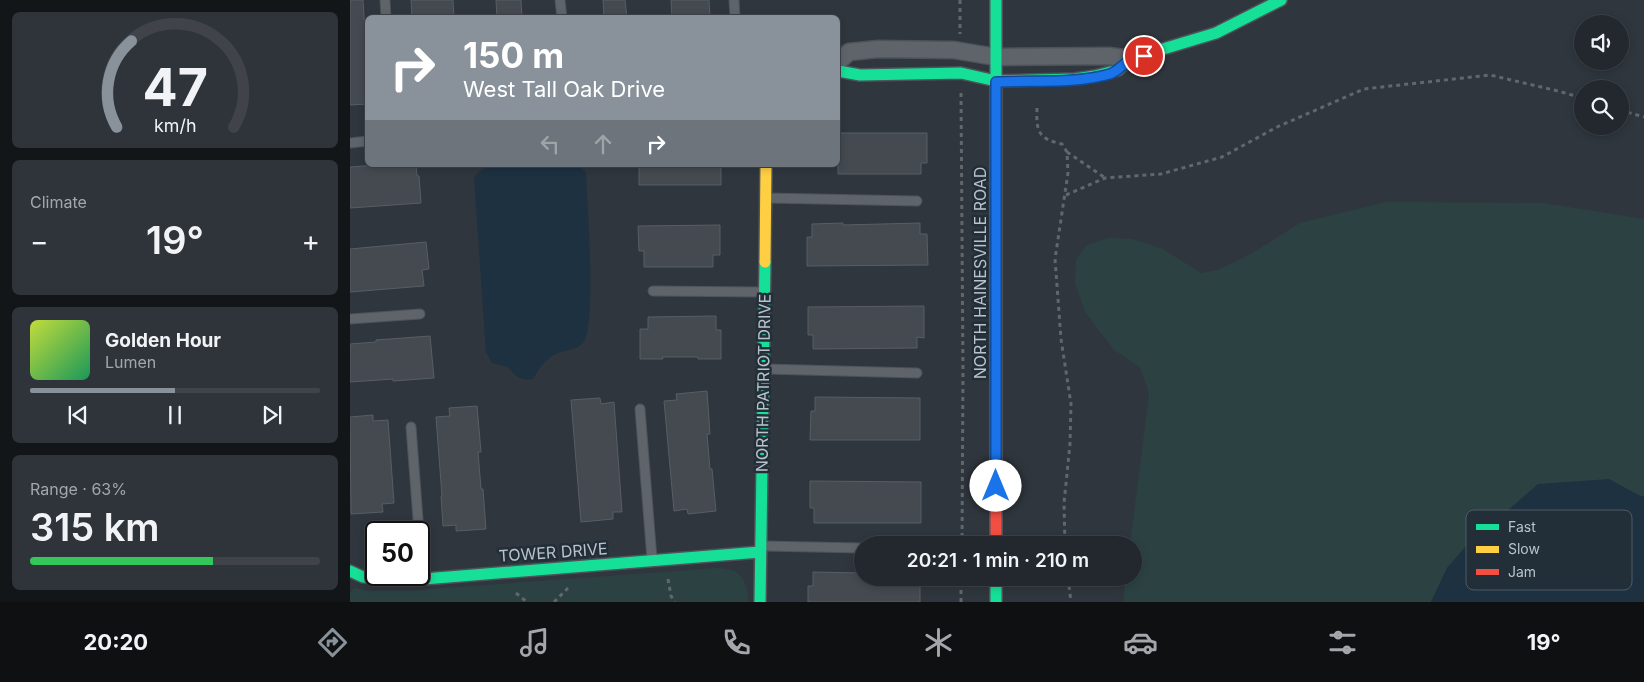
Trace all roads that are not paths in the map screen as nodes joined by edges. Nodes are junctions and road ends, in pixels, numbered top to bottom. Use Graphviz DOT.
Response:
graph roads {
  1 [pos="385,0"];
  2 [pos="560,0"];
  3 [pos="734,0"];
  4 [pos="996,0"];
  5 [pos="1281,0"];
  6 [pos="386,15"];
  7 [pos="562,15"];
  8 [pos="735,15"];
  9 [pos="996,57"];
  10 [pos="1130,59"];
  11 [pos="840,60"];
  12 [pos="840,71"];
  13 [pos="996,82"];
  14 [pos="365,140"];
  15 [pos="350,143"];
  16 [pos="766,167"];
  17 [pos="766,198"];
  18 [pos="917,201"];
  19 [pos="653,291"];
  20 [pos="764,292"];
  21 [pos="420,314"];
  22 [pos="350,319"];
  23 [pos="763,369"];
  24 [pos="917,373"];
  25 [pos="640,410"];
  26 [pos="411,427"];
  27 [pos="418,521"];
  28 [pos="996,536"];
  29 [pos="854,548"];
  30 [pos="760,549"];
  31 [pos="652,561"];
  32 [pos="350,571"];
  33 [pos="365,577"];
  34 [pos="430,578"];
  35 [pos="996,586"];
  36 [pos="760,602"];
  37 [pos="996,602"];
  1 -- 6 [label="lane"];
  2 -- 7 [label="lane"];
  3 -- 8 [label="lane"];
  4 -- 9 [label="street, NORTH HAINESVILLE ROAD"];
  5 -- 10 [label="street"];
  9 -- 10 [label="street"];
  9 -- 11 [label="street"];
  9 -- 13 [label="street, NORTH HAINESVILLE ROAD"];
  10 -- 13 [label="street"];
  12 -- 13 [label="street"];
  13 -- 28 [label="street, NORTH HAINESVILLE ROAD"];
  14 -- 15 [label="lane"];
  16 -- 17 [label="street, NORTH PATRIOT DRIVE"];
  17 -- 18 [label="lane"];
  17 -- 20 [label="street, NORTH PATRIOT DRIVE"];
  19 -- 20 [label="lane"];
  20 -- 23 [label="street, NORTH PATRIOT DRIVE"];
  21 -- 22 [label="lane"];
  23 -- 24 [label="lane"];
  23 -- 30 [label="street, NORTH PATRIOT DRIVE"];
  25 -- 31 [label="lane"];
  26 -- 27 [label="lane"];
  29 -- 30 [label="lane"];
  30 -- 31 [label="street, TOWER DRIVE"];
  30 -- 36 [label="street, NORTH PATRIOT DRIVE"];
  31 -- 34 [label="street, TOWER DRIVE"];
  32 -- 33 [label="street, TOWER DRIVE"];
  35 -- 37 [label="street"];
}
